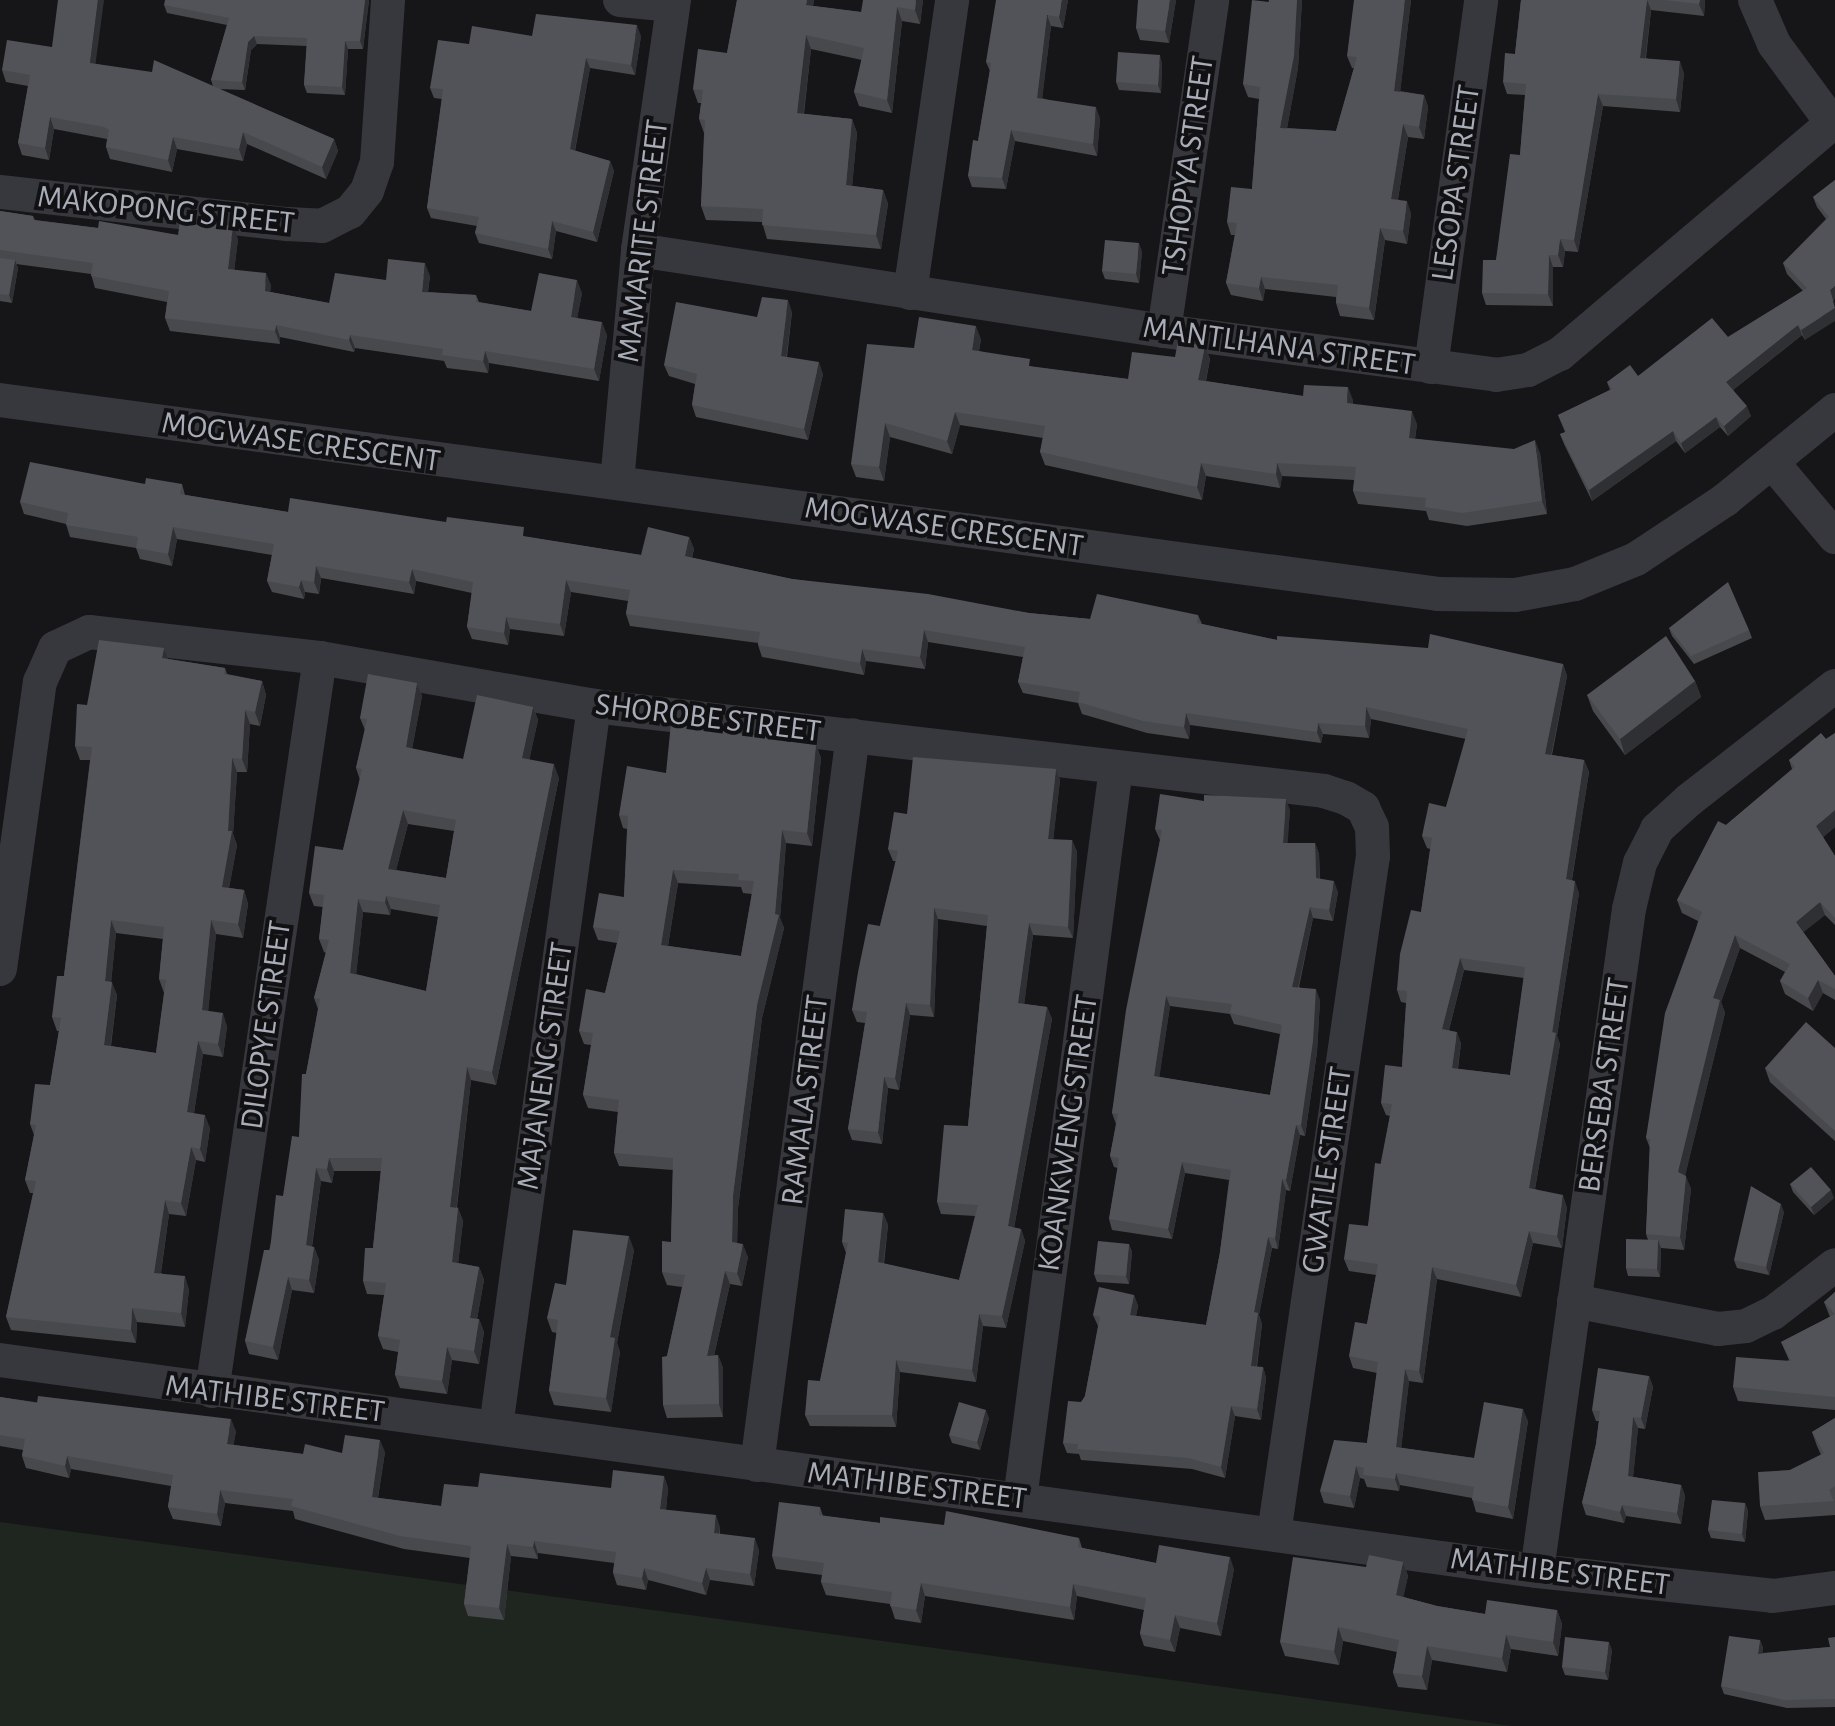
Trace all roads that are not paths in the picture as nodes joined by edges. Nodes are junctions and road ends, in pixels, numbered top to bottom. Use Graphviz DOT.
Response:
graph roads {
  1 [pos="388,0"];
  2 [pos="620,0"];
  3 [pos="952,0"];
  4 [pos="1212,0"];
  5 [pos="1481,0"];
  6 [pos="1755,0"];
  7 [pos="674,3"];
  8 [pos="1834,122"];
  9 [pos="0,192"];
  10 [pos="638,250"];
  11 [pos="910,293"];
  12 [pos="1164,331"];
  13 [pos="1431,367"];
  14 [pos="0,400"];
  15 [pos="1835,410"];
  16 [pos="1772,462"];
  17 [pos="617,482"];
  18 [pos="1835,537"];
  19 [pos="320,658"];
  20 [pos="1835,686"];
  21 [pos="594,706"];
  22 [pos="853,735"];
  23 [pos="1116,768"];
  24 [pos="1363,808"];
  25 [pos="0,969"];
  26 [pos="1835,1265"];
  27 [pos="1574,1301"];
  28 [pos="0,1360"];
  29 [pos="212,1391"];
  30 [pos="496,1427"];
  31 [pos="757,1465"];
  32 [pos="1020,1499"];
  33 [pos="1274,1534"];
  34 [pos="1537,1571"];
  35 [pos="1835,1588"];
  1 -- 9 [label="street, MAKOPONG STREET"];
  2 -- 7 [label="street"];
  3 -- 11 [label="street"];
  4 -- 12 [label="street, TSHOPYA STREET"];
  5 -- 13 [label="street, LESOPA STREET"];
  6 -- 8 [label="street"];
  7 -- 10 [label="street, MAMARITE STREET"];
  8 -- 13 [label="street, MANTLHANA STREET"];
  10 -- 11 [label="street, MANTLHANA STREET"];
  10 -- 17 [label="street, MAMARITE STREET"];
  11 -- 12 [label="street, MANTLHANA STREET"];
  12 -- 13 [label="street, MANTLHANA STREET"];
  14 -- 17 [label="street, MOGWASE CRESCENT"];
  15 -- 16 [label="street, MOGWASE CRESCENT"];
  16 -- 17 [label="street, MOGWASE CRESCENT"];
  16 -- 18 [label="street"];
  19 -- 21 [label="street, SHOROBE STREET"];
  19 -- 25 [label="street, SHOROBE STREET"];
  19 -- 29 [label="street, DILOPYE STREET"];
  20 -- 27 [label="street, BERSEBA STREET"];
  21 -- 22 [label="street, SHOROBE STREET"];
  21 -- 30 [label="street, MAJANENG STREET"];
  22 -- 23 [label="street, SHOROBE STREET"];
  22 -- 31 [label="street, RAMALA STREET"];
  23 -- 24 [label="street, SHOROBE STREET"];
  23 -- 32 [label="street, KOANKWENG STREET"];
  24 -- 33 [label="street, GWATLE STREET"];
  26 -- 27 [label="street"];
  27 -- 34 [label="street, BERSEBA STREET"];
  28 -- 29 [label="street, MATHIBE STREET"];
  29 -- 30 [label="street, MATHIBE STREET"];
  30 -- 31 [label="street, MATHIBE STREET"];
  31 -- 32 [label="street, MATHIBE STREET"];
  32 -- 33 [label="street, MATHIBE STREET"];
  33 -- 34 [label="street, MATHIBE STREET"];
  34 -- 35 [label="street, MATHIBE STREET"];
}
